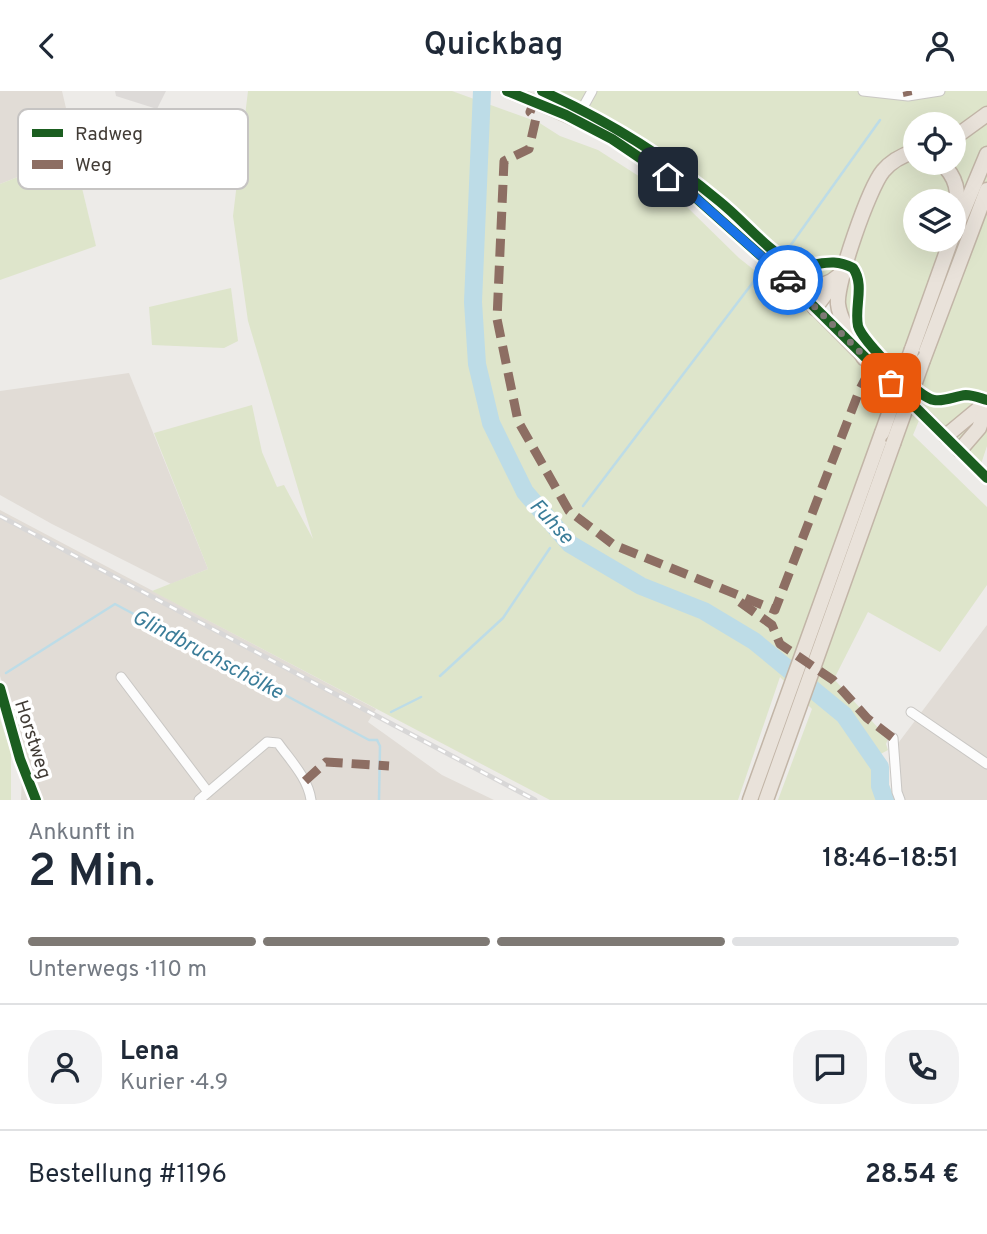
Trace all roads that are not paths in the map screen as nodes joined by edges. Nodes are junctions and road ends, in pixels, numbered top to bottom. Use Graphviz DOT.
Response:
graph roads {
  1 [pos="507,91"];
  2 [pos="593,91"];
  3 [pos="863,91"];
  4 [pos="940,91"];
  5 [pos="987,114"];
  6 [pos="576,120"];
  7 [pos="966,129"];
  8 [pos="987,154"];
  9 [pos="903,158"];
  10 [pos="987,190"];
  11 [pos="966,204"];
  12 [pos="987,216"];
  13 [pos="966,242"];
  14 [pos="966,248"];
  15 [pos="947,252"];
  16 [pos="962,252"];
  17 [pos="778,271"];
  18 [pos="840,281"];
  19 [pos="816,309"];
  20 [pos="864,358"];
  21 [pos="987,403"];
  22 [pos="946,436"];
  23 [pos="960,450"];
  24 [pos="987,478"];
  25 [pos="811,653"];
  26 [pos="121,677"];
  27 [pos="0,688"];
  28 [pos="911,712"];
  29 [pos="782,732"];
  30 [pos="893,738"];
  31 [pos="987,764"];
  32 [pos="208,792"];
  33 [pos="36,800"];
  34 [pos="199,800"];
  35 [pos="311,800"];
  36 [pos="750,800"];
  37 [pos="766,800"];
  38 [pos="900,800"];
  1 -- 6 [label="main road"];
  2 -- 6 [label="street"];
  3 -- 4 [label="street"];
  5 -- 7 [label="highway"];
  6 -- 17 [label="main road"];
  8 -- 11 [label="highway"];
  9 -- 18 [label="highway"];
  10 -- 13 [label="highway"];
  12 -- 14 [label="highway"];
  15 -- 25 [label="highway, bridge"];
  16 -- 25 [label="highway, bridge"];
  17 -- 18 [label="highway"];
  17 -- 19 [label="main road"];
  18 -- 19 [label="highway"];
  18 -- 20 [label="highway"];
  19 -- 20 [label="main road"];
  20 -- 22 [label="main road"];
  21 -- 22 [label="highway"];
  21 -- 23 [label="highway"];
  22 -- 23 [label="main road"];
  23 -- 24 [label="street"];
  25 -- 29 [label="highway"];
  26 -- 32 [label="street"];
  27 -- 33 [label="street, Horstweg"];
  28 -- 31 [label="street"];
  29 -- 36 [label="highway"];
  29 -- 37 [label="highway"];
  30 -- 38 [label="street"];
  32 -- 34 [label="street"];
  32 -- 35 [label="street"];
}
